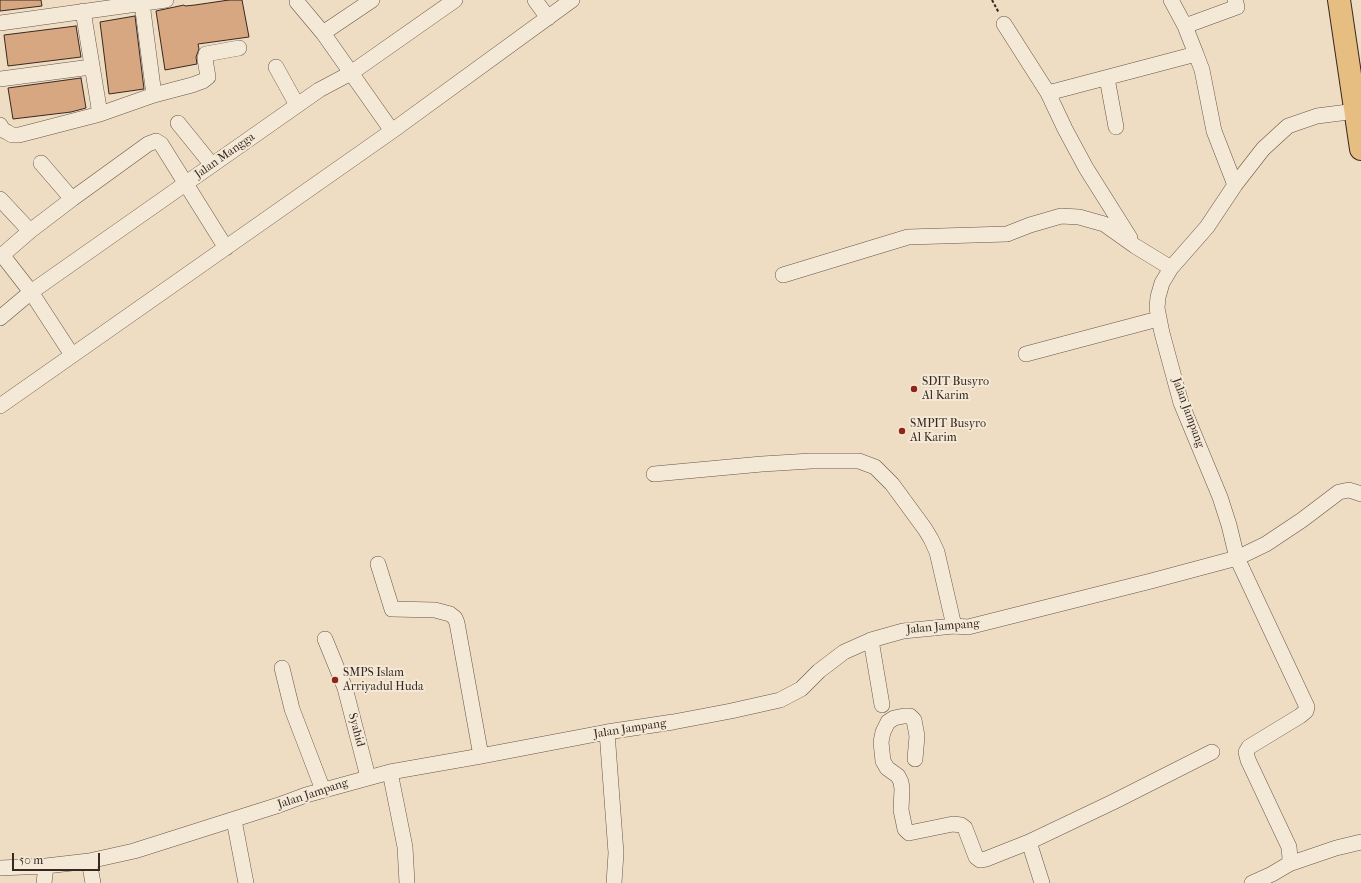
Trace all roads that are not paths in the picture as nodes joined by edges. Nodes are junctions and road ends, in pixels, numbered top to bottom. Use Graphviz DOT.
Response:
graph roads {
  1 [pos="166,0"];
  2 [pos="372,0"];
  3 [pos="455,0"];
  4 [pos="536,0"];
  5 [pos="572,0"];
  6 [pos="1171,0"];
  7 [pos="1235,0"];
  8 [pos="1339,0"];
  9 [pos="297,2"];
  10 [pos="142,3"];
  11 [pos="90,7"];
  12 [pos="548,18"];
  13 [pos="0,23"];
  14 [pos="1004,24"];
  15 [pos="1185,26"];
  16 [pos="323,33"];
  17 [pos="239,48"];
  18 [pos="1196,54"];
  19 [pos="92,67"];
  20 [pos="276,67"];
  21 [pos="351,74"];
  22 [pos="1107,78"];
  23 [pos="0,79"];
  24 [pos="1048,93"];
  25 [pos="154,95"];
  26 [pos="297,105"];
  27 [pos="1356,111"];
  28 [pos="100,114"];
  29 [pos="178,123"];
  30 [pos="0,124"];
  31 [pos="1116,127"];
  32 [pos="392,131"];
  33 [pos="1361,149"];
  34 [pos="41,163"];
  35 [pos="212,166"];
  36 [pos="186,184"];
  37 [pos="1235,185"];
  38 [pos="0,199"];
  39 [pos="72,199"];
  40 [pos="30,231"];
  41 [pos="1135,246"];
  42 [pos="226,248"];
  43 [pos="2,256"];
  44 [pos="1171,268"];
  45 [pos="783,274"];
  46 [pos="31,292"];
  47 [pos="0,318"];
  48 [pos="1158,319"];
  49 [pos="1026,354"];
  50 [pos="72,355"];
  51 [pos="0,406"];
  52 [pos="654,474"];
  53 [pos="1361,494"];
  54 [pos="1237,558"];
  55 [pos="378,564"];
  56 [pos="954,626"];
  57 [pos="326,639"];
  58 [pos="871,640"];
  59 [pos="282,668"];
  60 [pos="882,705"];
  61 [pos="607,732"];
  62 [pos="1212,752"];
  63 [pos="481,756"];
  64 [pos="916,759"];
  65 [pos="390,772"];
  66 [pos="368,777"];
  67 [pos="323,790"];
  68 [pos="234,820"];
  69 [pos="1029,842"];
  70 [pos="1361,842"];
  71 [pos="89,861"];
  72 [pos="1289,864"];
  73 [pos="46,866"];
  74 [pos="0,868"];
  75 [pos="44,883"];
  76 [pos="93,883"];
  77 [pos="246,883"];
  78 [pos="407,883"];
  79 [pos="614,883"];
  80 [pos="1042,883"];
  81 [pos="1252,883"];
  1 -- 10 [label="street"];
  2 -- 16 [label="street"];
  3 -- 21 [label="street, Jalan Mangga"];
  4 -- 12 [label="street"];
  5 -- 12 [label="street"];
  6 -- 15 [label="street"];
  7 -- 15 [label="street"];
  8 -- 27 [label="highway"];
  9 -- 16 [label="street"];
  10 -- 11 [label="street"];
  10 -- 25 [label="street"];
  11 -- 13 [label="street"];
  11 -- 19 [label="street"];
  12 -- 32 [label="street"];
  14 -- 24 [label="street"];
  15 -- 18 [label="street"];
  16 -- 21 [label="street"];
  17 -- 25 [label="street"];
  18 -- 22 [label="street"];
  18 -- 37 [label="street"];
  19 -- 23 [label="street"];
  19 -- 28 [label="street"];
  20 -- 26 [label="street"];
  21 -- 26 [label="street, Jalan Mangga"];
  21 -- 32 [label="street"];
  22 -- 24 [label="street"];
  22 -- 31 [label="street"];
  24 -- 41 [label="street"];
  25 -- 28 [label="street"];
  26 -- 35 [label="street, Jalan Mangga"];
  27 -- 33 [label="highway"];
  27 -- 37 [label="street, Jalan Jampang"];
  28 -- 30 [label="street"];
  29 -- 35 [label="street"];
  32 -- 42 [label="street"];
  34 -- 39 [label="street"];
  35 -- 36 [label="street, Jalan Mangga"];
  36 -- 39 [label="street"];
  36 -- 42 [label="street"];
  36 -- 46 [label="street, Jalan Mangga"];
  37 -- 44 [label="street, Jalan Jampang"];
  38 -- 40 [label="street"];
  39 -- 40 [label="street"];
  40 -- 43 [label="street"];
  41 -- 44 [label="street"];
  41 -- 45 [label="street"];
  42 -- 50 [label="street"];
  43 -- 46 [label="street"];
  44 -- 48 [label="street, Jalan Jampang"];
  46 -- 47 [label="street, Jalan Mangga"];
  46 -- 50 [label="street"];
  48 -- 49 [label="street"];
  48 -- 54 [label="street, Jalan Jampang"];
  50 -- 51 [label="street"];
  52 -- 56 [label="street"];
  53 -- 54 [label="street"];
  54 -- 56 [label="street, Jalan Jampang"];
  54 -- 72 [label="street"];
  55 -- 63 [label="street"];
  56 -- 58 [label="street, Jalan Jampang"];
  57 -- 66 [label="street, Syahid"];
  58 -- 60 [label="street"];
  58 -- 61 [label="street, Jalan Jampang"];
  59 -- 67 [label="street"];
  61 -- 63 [label="street, Jalan Jampang"];
  61 -- 79 [label="street"];
  62 -- 69 [label="street"];
  63 -- 65 [label="street, Jalan Jampang"];
  64 -- 69 [label="street"];
  65 -- 66 [label="street, Jalan Jampang"];
  65 -- 78 [label="street"];
  66 -- 67 [label="street, Jalan Jampang"];
  67 -- 68 [label="street, Jalan Jampang"];
  68 -- 71 [label="street, Jalan Jampang"];
  68 -- 77 [label="street"];
  69 -- 80 [label="street"];
  70 -- 72 [label="street"];
  71 -- 73 [label="street, Jalan Jampang"];
  71 -- 76 [label="street"];
  72 -- 81 [label="street"];
  73 -- 74 [label="street, Jalan Jampang"];
  73 -- 75 [label="street"];
}
